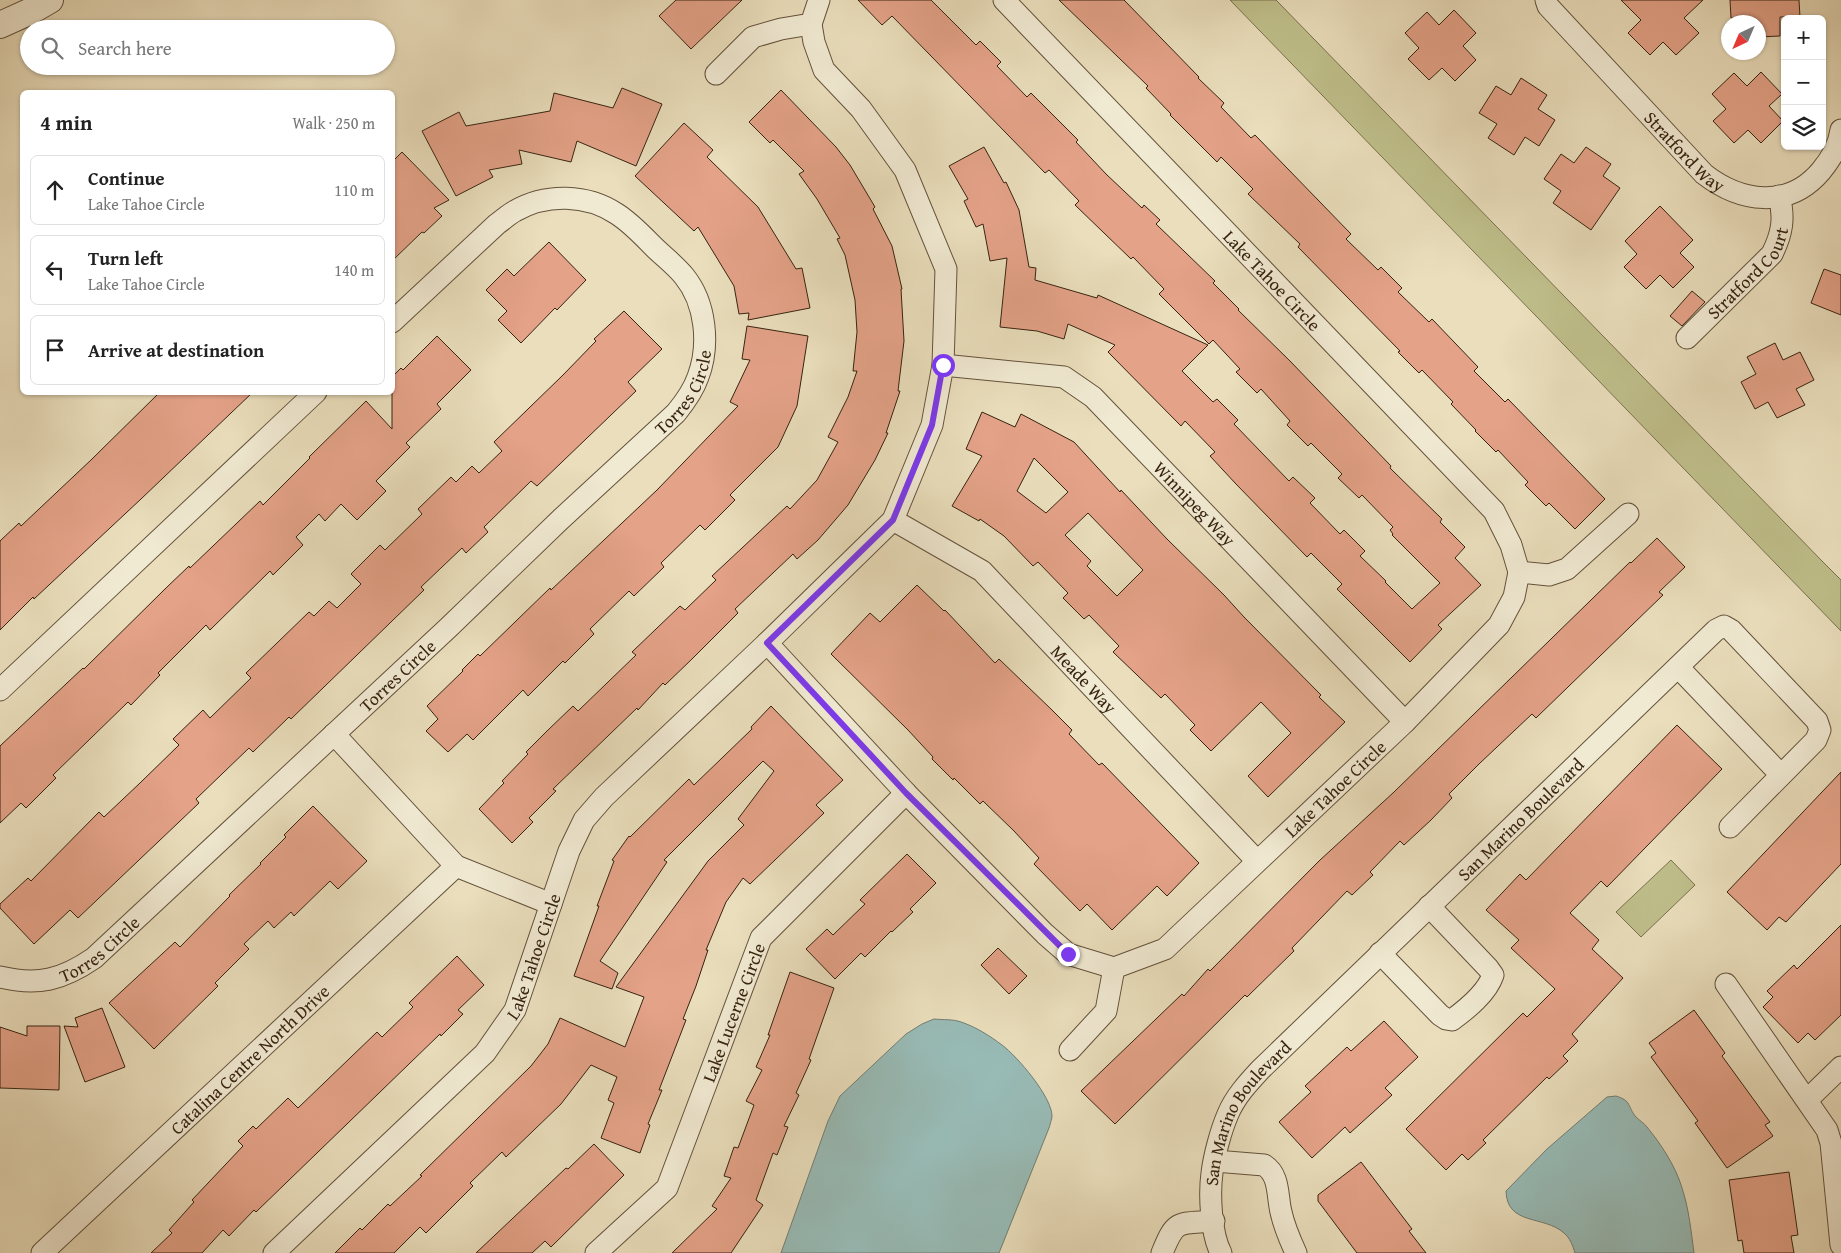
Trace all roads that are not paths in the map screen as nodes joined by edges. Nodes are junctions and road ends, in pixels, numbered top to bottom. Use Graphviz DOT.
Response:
graph roads {
  1 [pos="50,0"];
  2 [pos="819,0"];
  3 [pos="1004,0"];
  4 [pos="1546,0"];
  5 [pos="811,24"];
  6 [pos="0,26"];
  7 [pos="716,74"];
  8 [pos="1841,130"];
  9 [pos="1779,196"];
  10 [pos="395,319"];
  11 [pos="1687,338"];
  12 [pos="943,365"];
  13 [pos="313,395"];
  14 [pos="1628,514"];
  15 [pos="893,520"];
  16 [pos="1518,572"];
  17 [pos="767,643"];
  18 [pos="1678,667"];
  19 [pos="0,690"];
  20 [pos="1405,722"];
  21 [pos="334,734"];
  22 [pos="1781,775"];
  23 [pos="906,793"];
  24 [pos="1730,827"];
  25 [pos="1258,861"];
  26 [pos="456,866"];
  27 [pos="551,904"];
  28 [pos="1429,906"];
  29 [pos="1380,953"];
  30 [pos="1114,968"];
  31 [pos="0,977"];
  32 [pos="1726,984"];
  33 [pos="1070,1050"];
  34 [pos="1841,1067"];
  35 [pos="1806,1100"];
  36 [pos="1215,1161"];
  37 [pos="1839,1211"];
  38 [pos="1214,1221"];
  39 [pos="1841,1245"];
  40 [pos="42,1253"];
  41 [pos="274,1253"];
  42 [pos="596,1253"];
  43 [pos="1162,1253"];
  44 [pos="1221,1253"];
  45 [pos="1296,1253"];
  1 -- 6 [label="street"];
  2 -- 5 [label="street"];
  3 -- 16 [label="street, Lake Tahoe Circle"];
  4 -- 9 [label="street, Stratford Way"];
  5 -- 7 [label="street"];
  5 -- 12 [label="street, Lake Tahoe Circle"];
  8 -- 9 [label="street, Stratford Way"];
  9 -- 11 [label="street, Stratford Court"];
  10 -- 21 [label="street, Torres Circle"];
  12 -- 15 [label="street, Lake Tahoe Circle"];
  12 -- 20 [label="street, Winnipeg Way"];
  13 -- 19 [label="street"];
  14 -- 16 [label="street"];
  15 -- 17 [label="street, Lake Tahoe Circle"];
  15 -- 25 [label="street, Meade Way"];
  16 -- 20 [label="street, Lake Tahoe Circle"];
  17 -- 23 [label="street"];
  17 -- 27 [label="street, Lake Tahoe Circle"];
  18 -- 22 [label="street"];
  18 -- 22 [label="street, San Marino Boulevard"];
  18 -- 28 [label="street, San Marino Boulevard"];
  20 -- 25 [label="street, Lake Tahoe Circle"];
  21 -- 26 [label="street"];
  21 -- 31 [label="street, Torres Circle"];
  22 -- 24 [label="street, San Marino Boulevard"];
  23 -- 30 [label="street"];
  23 -- 42 [label="street, Lake Lucerne Circle"];
  25 -- 30 [label="street, Lake Tahoe Circle"];
  26 -- 27 [label="street"];
  26 -- 40 [label="street, Catalina Centre North Drive"];
  27 -- 41 [label="street, Lake Tahoe Circle"];
  28 -- 29 [label="street, San Marino Boulevard"];
  28 -- 29 [label="street"];
  29 -- 36 [label="street, San Marino Boulevard"];
  30 -- 33 [label="street"];
  32 -- 35 [label="street"];
  34 -- 35 [label="street"];
  35 -- 37 [label="street"];
  36 -- 38 [label="street, San Marino Boulevard"];
  36 -- 45 [label="street"];
  37 -- 39 [label="street"];
  38 -- 43 [label="street"];
  38 -- 44 [label="street, San Marino Boulevard"];
}
